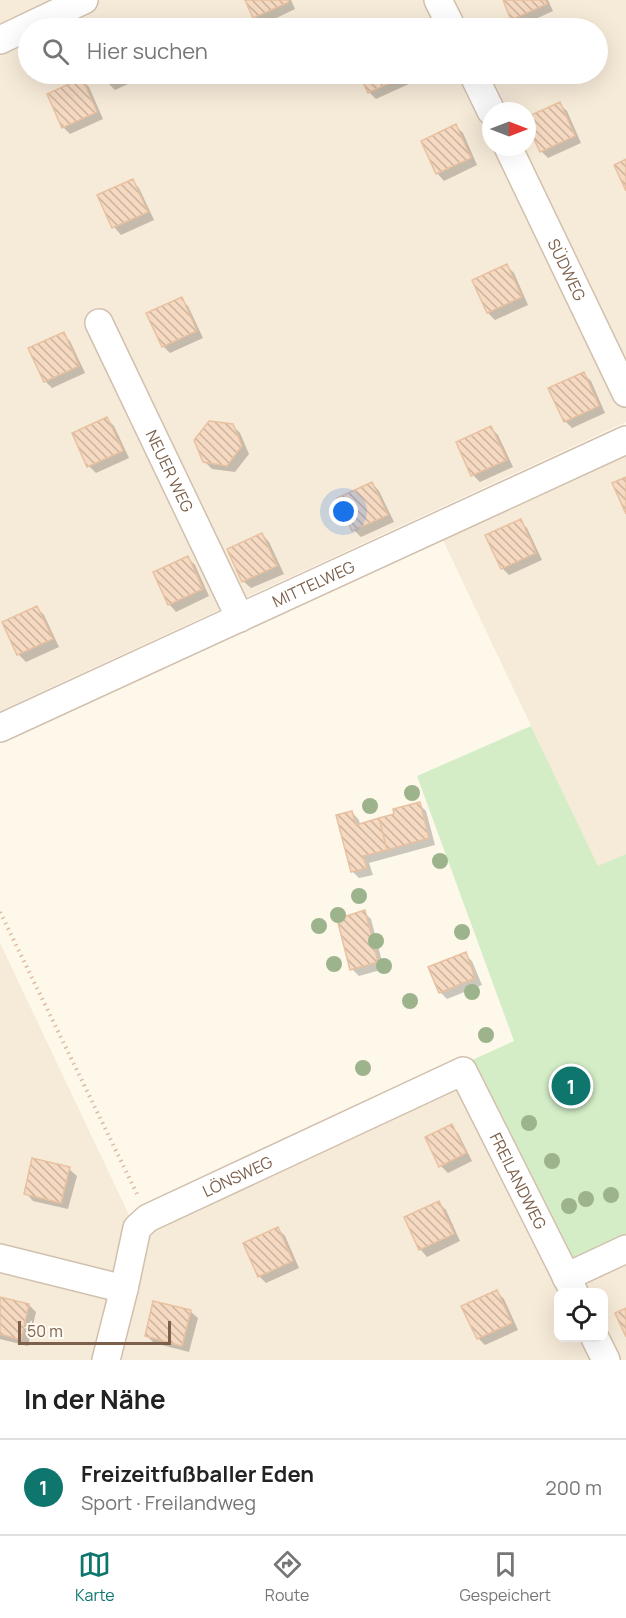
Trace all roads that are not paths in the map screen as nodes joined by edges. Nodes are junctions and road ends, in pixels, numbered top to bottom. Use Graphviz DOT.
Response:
graph roads {
  1 [pos="84,0"];
  2 [pos="438,0"];
  3 [pos="46,18"];
  4 [pos="447,18"];
  5 [pos="18,31"];
  6 [pos="0,40"];
  7 [pos="478,84"];
  8 [pos="487,102"];
  9 [pos="512,156"];
  10 [pos="99,323"];
  11 [pos="626,393"];
  12 [pos="626,440"];
  13 [pos="240,618"];
  14 [pos="0,728"];
  15 [pos="463,1071"];
  16 [pos="626,1249"];
  17 [pos="0,1258"];
  18 [pos="570,1285"];
  19 [pos="124,1289"];
  20 [pos="597,1342"];
  21 [pos="106,1360"];
  22 [pos="606,1360"];
  1 -- 3 [label="street"];
  2 -- 4 [label="street"];
  5 -- 6 [label="street"];
  7 -- 8 [label="street"];
  9 -- 11 [label="street, SÜDWEG"];
  10 -- 13 [label="street, NEUER WEG"];
  12 -- 13 [label="street, MITTELWEG"];
  13 -- 14 [label="street, MITTELWEG"];
  15 -- 18 [label="street, FREILANDWEG"];
  15 -- 19 [label="street, LÖNSWEG"];
  16 -- 18 [label="street"];
  17 -- 19 [label="street"];
  19 -- 21 [label="street"];
  20 -- 22 [label="street"];
}
